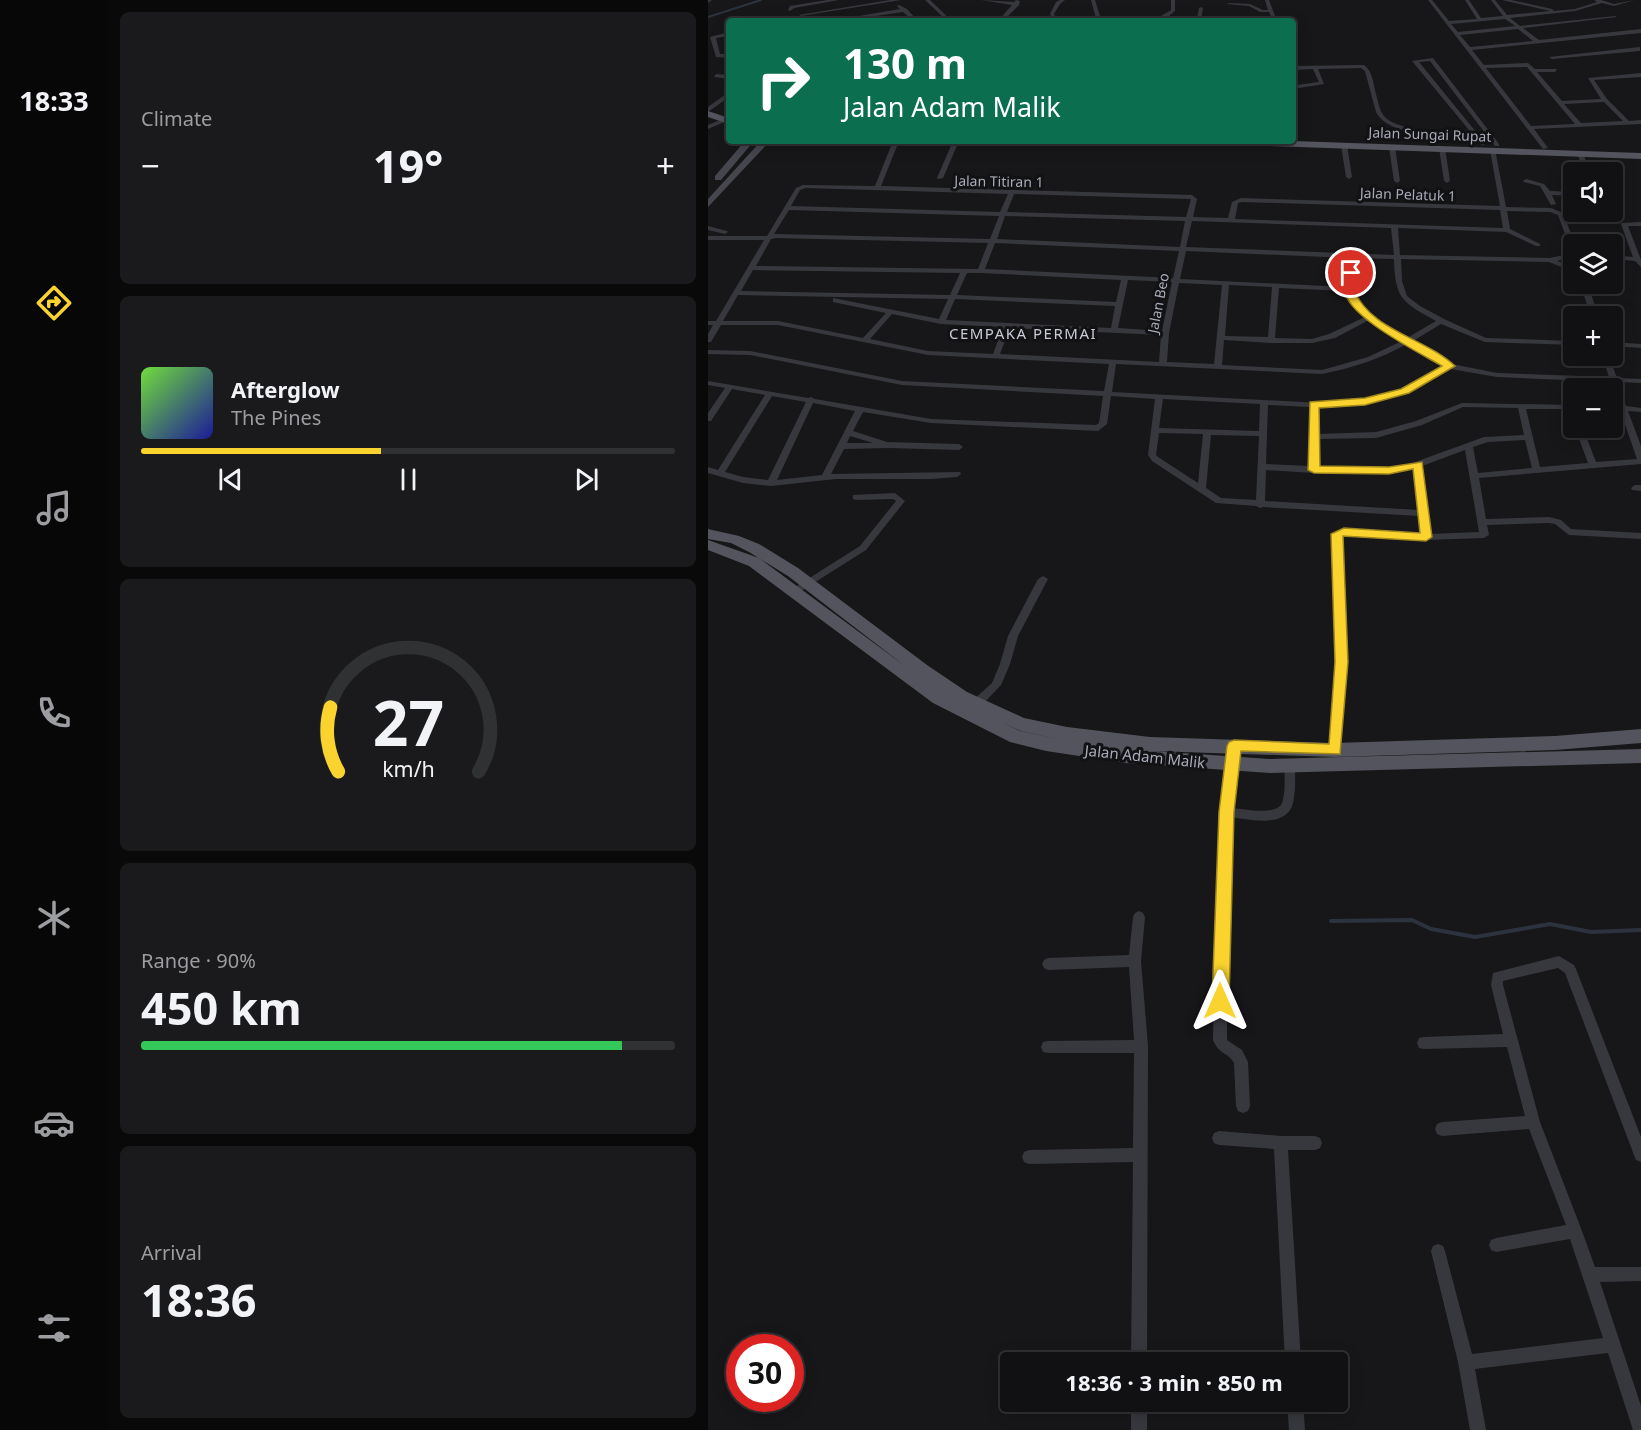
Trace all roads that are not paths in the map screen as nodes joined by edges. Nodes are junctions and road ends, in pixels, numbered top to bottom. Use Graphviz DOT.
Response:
graph roads {
  1 [pos="837,0"];
  2 [pos="889,0"];
  3 [pos="899,0"];
  4 [pos="927,0"];
  5 [pos="983,0"];
  6 [pos="1063,0"];
  7 [pos="1093,0"];
  8 [pos="1173,0"];
  9 [pos="1267,0"];
  10 [pos="1430,0"];
  11 [pos="1467,0"];
  12 [pos="1493,0"];
  13 [pos="1504,0"];
  14 [pos="1633,0"];
  15 [pos="1598,1"];
  16 [pos="1018,2"];
  17 [pos="1229,4"];
  18 [pos="1202,8"];
  19 [pos="905,10"];
  20 [pos="1271,11"];
  21 [pos="1560,12"];
  22 [pos="1506,17"];
  23 [pos="1615,17"];
  24 [pos="802,18"];
  25 [pos="808,18"];
  26 [pos="851,18"];
  27 [pos="913,18"];
  28 [pos="947,18"];
  29 [pos="1003,18"];
  30 [pos="1054,18"];
  31 [pos="1102,18"];
  32 [pos="1163,18"];
  33 [pos="1200,18"];
  34 [pos="1274,18"];
  35 [pos="1480,20"];
  36 [pos="1573,22"];
  37 [pos="1447,23"];
  38 [pos="1579,26"];
  39 [pos="1518,27"];
  40 [pos="1586,31"];
  41 [pos="1641,31"];
  42 [pos="1620,33"];
  43 [pos="726,34"];
  44 [pos="1455,34"];
  45 [pos="1592,36"];
  46 [pos="1538,42"];
  47 [pos="1512,45"];
  48 [pos="1640,48"];
  49 [pos="1469,49"];
  50 [pos="1517,52"];
  51 [pos="726,56"];
  52 [pos="1552,57"];
  53 [pos="1523,58"];
  54 [pos="1528,65"];
  55 [pos="1482,67"];
  56 [pos="1296,68"];
  57 [pos="1315,68"];
  58 [pos="1555,70"];
  59 [pos="1533,71"];
  60 [pos="1641,75"];
  61 [pos="716,76"];
  62 [pos="726,77"];
  63 [pos="1447,79"];
  64 [pos="1433,81"];
  65 [pos="1299,86"];
  66 [pos="726,96"];
  67 [pos="1605,100"];
  68 [pos="1560,103"];
  69 [pos="708,111"];
  70 [pos="726,118"];
  71 [pos="726,118"];
  72 [pos="1627,122"];
  73 [pos="1641,122"];
  74 [pos="1579,125"];
  75 [pos="708,127"];
  76 [pos="1528,128"];
  77 [pos="1473,132"];
  78 [pos="1296,139"];
  79 [pos="1296,143"];
  80 [pos="747,144"];
  81 [pos="763,144"];
  82 [pos="895,144"];
  83 [pos="955,144"];
  84 [pos="1483,144"];
  85 [pos="1344,145"];
  86 [pos="1392,147"];
  87 [pos="1495,147"];
  88 [pos="1442,148"];
  89 [pos="1545,148"];
  90 [pos="1580,153"];
  91 [pos="1622,153"];
  92 [pos="1641,154"];
  93 [pos="1583,162"];
  94 [pos="1349,177"];
  95 [pos="940,178"];
  96 [pos="1397,181"];
  97 [pos="1447,181"];
  98 [pos="1526,181"];
  99 [pos="709,188"];
  100 [pos="723,188"];
  101 [pos="878,189"];
  102 [pos="936,191"];
  103 [pos="1011,193"];
  104 [pos="1548,193"];
  105 [pos="1563,194"];
  106 [pos="1192,197"];
  107 [pos="708,204"];
  108 [pos="1552,204"];
  109 [pos="787,208"];
  110 [pos="1503,210"];
  111 [pos="929,211"];
  112 [pos="1003,213"];
  113 [pos="1189,219"];
  114 [pos="1232,220"];
  115 [pos="1641,224"];
  116 [pos="1394,226"];
  117 [pos="708,228"];
  118 [pos="1507,230"];
  119 [pos="1568,234"];
  120 [pos="771,236"];
  121 [pos="708,238"];
  122 [pos="992,241"];
  123 [pos="1538,245"];
  124 [pos="1183,249"];
  125 [pos="1352,256"];
  126 [pos="1397,257"];
  127 [pos="1563,257"];
  128 [pos="1623,259"];
  129 [pos="1550,260"];
  130 [pos="1639,262"];
  131 [pos="1563,265"];
  132 [pos="751,268"];
  133 [pos="964,271"];
  134 [pos="981,271"];
  135 [pos="1125,278"];
  136 [pos="1177,280"];
  137 [pos="1226,283"];
  138 [pos="1276,286"];
  139 [pos="1349,290"];
  140 [pos="737,293"];
  141 [pos="815,295"];
  142 [pos="953,297"];
  143 [pos="1119,304"];
  144 [pos="890,312"];
  145 [pos="1370,317"];
  146 [pos="1441,321"];
  147 [pos="941,322"];
  148 [pos="708,323"];
  149 [pos="720,323"];
  150 [pos="1007,325"];
  151 [pos="1114,330"];
  152 [pos="1165,333"];
  153 [pos="1221,338"];
  154 [pos="708,340"];
  155 [pos="1408,340"];
  156 [pos="864,341"];
  157 [pos="1271,341"];
  158 [pos="1563,343"];
  159 [pos="1623,345"];
  160 [pos="1641,346"];
  161 [pos="708,352"];
  162 [pos="996,356"];
  163 [pos="1113,361"];
  164 [pos="1163,363"];
  165 [pos="1218,366"];
  166 [pos="1450,366"];
  167 [pos="1566,378"];
  168 [pos="1623,380"];
  169 [pos="1641,381"];
  170 [pos="708,383"];
  171 [pos="730,386"];
  172 [pos="770,393"];
  173 [pos="1109,395"];
  174 [pos="1159,398"];
  175 [pos="811,399"];
  176 [pos="1264,403"];
  177 [pos="1314,405"];
  178 [pos="1521,405"];
  179 [pos="1563,408"];
  180 [pos="1623,408"];
  181 [pos="860,409"];
  182 [pos="1641,410"];
  183 [pos="708,419"];
  184 [pos="1155,430"];
  185 [pos="848,432"];
  186 [pos="1207,432"];
  187 [pos="1264,434"];
  188 [pos="1313,437"];
  189 [pos="1527,437"];
  190 [pos="1582,438"];
  191 [pos="889,445"];
  192 [pos="840,446"];
  193 [pos="959,447"];
  194 [pos="1469,447"];
  195 [pos="1641,460"];
  196 [pos="1418,464"];
  197 [pos="1593,466"];
  198 [pos="1261,467"];
  199 [pos="708,470"];
  200 [pos="1314,470"];
  201 [pos="1537,471"];
  202 [pos="720,474"];
  203 [pos="957,474"];
  204 [pos="1473,476"];
  205 [pos="825,477"];
  206 [pos="771,483"];
  207 [pos="1202,488"];
  208 [pos="856,497"];
  209 [pos="1260,505"];
  210 [pos="1425,513"];
  211 [pos="1482,522"];
  212 [pos="708,534"];
  213 [pos="1641,536"];
  214 [pos="1426,537"];
  215 [pos="708,545"];
  216 [pos="1043,579"];
  217 [pos="802,587"];
  218 [pos="976,704"];
  219 [pos="1641,736"];
  220 [pos="1501,743"];
  221 [pos="1555,743"];
  222 [pos="1234,746"];
  223 [pos="1325,755"];
  224 [pos="1641,756"];
  225 [pos="1561,760"];
  226 [pos="1505,761"];
  227 [pos="1232,764"];
  228 [pos="1290,765"];
  229 [pos="1226,812"];
  230 [pos="1138,917"];
  231 [pos="1135,961"];
  232 [pos="1048,964"];
  233 [pos="1512,1040"];
  234 [pos="1425,1043"];
  235 [pos="1140,1046"];
  236 [pos="1048,1047"];
  237 [pos="1243,1106"];
  238 [pos="1533,1122"];
  239 [pos="1442,1129"];
  240 [pos="1219,1138"];
  241 [pos="1281,1143"];
  242 [pos="1315,1143"];
  243 [pos="1138,1155"];
  244 [pos="1641,1155"];
  245 [pos="1029,1157"];
  246 [pos="1575,1231"];
  247 [pos="1496,1245"];
  248 [pos="1438,1251"];
  249 [pos="1641,1274"];
  250 [pos="1589,1275"];
  251 [pos="1612,1345"];
  252 [pos="1139,1352"];
  253 [pos="1292,1352"];
  254 [pos="1466,1362"];
  255 [pos="1139,1412"];
  256 [pos="1296,1412"];
  257 [pos="1139,1430"];
  258 [pos="1297,1430"];
  259 [pos="1478,1430"];
  260 [pos="1641,1430"];
  1 -- 24 [label="street"];
  2 -- 3 [label="street"];
  2 -- 19 [label="street"];
  2 -- 25 [label="street"];
  4 -- 28 [label="street"];
  5 -- 16 [label="street"];
  6 -- 30 [label="street"];
  7 -- 31 [label="street"];
  8 -- 32 [label="street"];
  9 -- 20 [label="street"];
  10 -- 37 [label="street"];
  11 -- 35 [label="street"];
  12 -- 22 [label="street"];
  13 -- 21 [label="street"];
  14 -- 15 [label="street"];
  15 -- 21 [label="street"];
  16 -- 29 [label="street"];
  17 -- 20 [label="street"];
  18 -- 33 [label="street"];
  19 -- 26 [label="street"];
  19 -- 27 [label="street"];
  20 -- 34 [label="street"];
  21 -- 22 [label="street"];
  21 -- 36 [label="street"];
  22 -- 35 [label="street"];
  22 -- 39 [label="street"];
  23 -- 36 [label="street"];
  35 -- 37 [label="street"];
  36 -- 38 [label="street"];
  36 -- 39 [label="street"];
  37 -- 44 [label="street"];
  39 -- 44 [label="street"];
  39 -- 46 [label="street"];
  40 -- 45 [label="street"];
  41 -- 42 [label="street"];
  42 -- 45 [label="street"];
  42 -- 48 [label="street"];
  43 -- 51 [label="street"];
  44 -- 49 [label="street"];
  45 -- 46 [label="street"];
  46 -- 47 [label="street"];
  47 -- 49 [label="street"];
  47 -- 50 [label="street"];
  48 -- 52 [label="street"];
  49 -- 55 [label="street"];
  53 -- 54 [label="street"];
  54 -- 55 [label="street"];
  54 -- 59 [label="street"];
  55 -- 76 [label="street"];
  56 -- 57 [label="street"];
  57 -- 65 [label="street"];
  57 -- 77 [label="street"];
  58 -- 59 [label="street"];
  59 -- 68 [label="street"];
  60 -- 67 [label="street"];
  61 -- 62 [label="street"];
  63 -- 64 [label="street"];
  63 -- 64 [label="street"];
  63 -- 87 [label="street"];
  64 -- 77 [label="street"];
  66 -- 69 [label="street"];
  67 -- 68 [label="street"];
  67 -- 72 [label="street"];
  68 -- 74 [label="street"];
  69 -- 70 [label="main road"];
  71 -- 75 [label="street"];
  72 -- 73 [label="street"];
  72 -- 74 [label="street"];
  74 -- 76 [label="street"];
  76 -- 89 [label="street"];
  77 -- 84 [label="street"];
  78 -- 84 [label="main road, Jalan Sungai Rupat"];
  79 -- 85 [label="main road, Jalan Sungai Rupat"];
  80 -- 99 [label="street"];
  81 -- 100 [label="street"];
  82 -- 101 [label="street"];
  83 -- 95 [label="street"];
  84 -- 87 [label="main road, Jalan Sungai Rupat"];
  85 -- 86 [label="main road, Jalan Sungai Rupat"];
  85 -- 94 [label="street"];
  86 -- 88 [label="main road, Jalan Sungai Rupat"];
  86 -- 96 [label="street"];
  87 -- 88 [label="main road, Jalan Sungai Rupat"];
  87 -- 89 [label="main road, Jalan Sungai Rupat"];
  87 -- 90 [label="main road, Jalan Sungai Rupat"];
  87 -- 110 [label="street"];
  88 -- 97 [label="street"];
  89 -- 91 [label="main road, Jalan Sungai Rupat"];
  90 -- 91 [label="main road, Jalan Sungai Rupat"];
  90 -- 93 [label="street"];
  91 -- 92 [label="main road, Jalan Sungai Rupat"];
  98 -- 104 [label="street"];
  99 -- 100 [label="street"];
  100 -- 107 [label="street"];
  101 -- 102 [label="street, Jalan Titiran 1"];
  101 -- 109 [label="street, Jalan Titiran 1"];
  102 -- 103 [label="street, Jalan Titiran 1"];
  102 -- 111 [label="street"];
  103 -- 106 [label="street, Jalan Titiran 1"];
  103 -- 112 [label="street"];
  104 -- 105 [label="street"];
  104 -- 108 [label="street"];
  106 -- 113 [label="street, Jalan Beo"];
  109 -- 111 [label="street"];
  109 -- 120 [label="street"];
  110 -- 114 [label="street, Jalan Pelatuk 1"];
  110 -- 118 [label="street"];
  110 -- 119 [label="street, Jalan Pelatuk 1"];
  111 -- 112 [label="street"];
  112 -- 113 [label="street"];
  112 -- 122 [label="street"];
  113 -- 114 [label="street"];
  113 -- 124 [label="street, Jalan Beo"];
  114 -- 116 [label="street"];
  115 -- 130 [label="street"];
  116 -- 118 [label="street"];
  116 -- 126 [label="street"];
  117 -- 120 [label="street"];
  118 -- 123 [label="street"];
  120 -- 121 [label="street"];
  120 -- 122 [label="street"];
  120 -- 132 [label="street"];
  122 -- 124 [label="street"];
  122 -- 134 [label="street"];
  124 -- 125 [label="street"];
  124 -- 136 [label="street, Jalan Beo"];
  125 -- 126 [label="street"];
  125 -- 139 [label="street"];
  126 -- 129 [label="street"];
  126 -- 146 [label="street"];
  127 -- 129 [label="street"];
  128 -- 130 [label="street"];
  129 -- 131 [label="street"];
  132 -- 133 [label="street"];
  132 -- 140 [label="street"];
  133 -- 134 [label="street"];
  133 -- 142 [label="street"];
  134 -- 135 [label="street"];
  135 -- 136 [label="street"];
  135 -- 143 [label="street"];
  136 -- 137 [label="street"];
  136 -- 152 [label="street, Jalan Beo"];
  137 -- 138 [label="street"];
  137 -- 153 [label="street"];
  138 -- 139 [label="street"];
  138 -- 157 [label="street"];
  139 -- 145 [label="street"];
  140 -- 141 [label="street"];
  140 -- 149 [label="street"];
  141 -- 142 [label="street"];
  141 -- 144 [label="street"];
  142 -- 143 [label="street"];
  142 -- 147 [label="street"];
  143 -- 151 [label="street"];
  144 -- 147 [label="street"];
  144 -- 156 [label="street"];
  145 -- 155 [label="street"];
  145 -- 157 [label="street"];
  146 -- 155 [label="street"];
  146 -- 158 [label="street"];
  147 -- 150 [label="street"];
  148 -- 149 [label="street"];
  149 -- 154 [label="street"];
  149 -- 156 [label="street"];
  150 -- 151 [label="street"];
  150 -- 162 [label="street"];
  151 -- 152 [label="street"];
  152 -- 164 [label="street, Jalan Beo"];
  153 -- 157 [label="street"];
  153 -- 165 [label="street"];
  155 -- 165 [label="street"];
  155 -- 166 [label="street"];
  156 -- 162 [label="street"];
  159 -- 160 [label="street"];
  161 -- 173 [label="street"];
  162 -- 163 [label="street"];
  163 -- 164 [label="street"];
  163 -- 173 [label="street"];
  164 -- 165 [label="street"];
  166 -- 167 [label="street"];
  166 -- 177 [label="street"];
  168 -- 169 [label="street"];
  170 -- 171 [label="street"];
  171 -- 172 [label="street"];
  171 -- 183 [label="street"];
  172 -- 175 [label="street"];
  172 -- 202 [label="street"];
  173 -- 174 [label="street"];
  173 -- 181 [label="street"];
  174 -- 176 [label="street"];
  174 -- 184 [label="street"];
  175 -- 181 [label="street"];
  175 -- 206 [label="street"];
  176 -- 177 [label="street"];
  176 -- 187 [label="street"];
  177 -- 188 [label="street"];
  178 -- 179 [label="street"];
  178 -- 188 [label="street"];
  178 -- 189 [label="street"];
  180 -- 182 [label="street"];
  180 -- 195 [label="street"];
  181 -- 185 [label="street"];
  184 -- 186 [label="street"];
  184 -- 207 [label="street"];
  185 -- 191 [label="street"];
  185 -- 192 [label="street"];
  186 -- 187 [label="street"];
  186 -- 207 [label="street"];
  187 -- 198 [label="street"];
  188 -- 200 [label="street"];
  189 -- 194 [label="street"];
  189 -- 201 [label="street"];
  190 -- 197 [label="street"];
  191 -- 192 [label="street"];
  191 -- 193 [label="street"];
  192 -- 205 [label="street"];
  194 -- 196 [label="street"];
  194 -- 204 [label="street"];
  195 -- 197 [label="street"];
  196 -- 200 [label="street"];
  196 -- 210 [label="street"];
  197 -- 201 [label="street"];
  198 -- 200 [label="street"];
  198 -- 209 [label="street"];
  199 -- 202 [label="street"];
  201 -- 204 [label="street"];
  202 -- 206 [label="street"];
  203 -- 205 [label="street"];
  204 -- 211 [label="street"];
  205 -- 206 [label="street"];
  207 -- 209 [label="street"];
  208 -- 217 [label="street"];
  209 -- 210 [label="street"];
  210 -- 214 [label="street"];
  211 -- 213 [label="street"];
  211 -- 214 [label="street"];
  212 -- 217 [label="main road, Jalan Adam Malik"];
  214 -- 223 [label="street"];
  215 -- 217 [label="main road, Jalan Adam Malik"];
  216 -- 218 [label="street"];
  217 -- 218 [label="main road, Jalan Adam Malik"];
  217 -- 227 [label="main road, Jalan Adam Malik"];
  218 -- 222 [label="main road, Jalan Adam Malik"];
  219 -- 221 [label="main road, Jalan Adam Malik"];
  220 -- 221 [label="main road, Jalan Adam Malik"];
  220 -- 223 [label="main road, Jalan Adam Malik"];
  220 -- 226 [label="main road"];
  221 -- 225 [label="main road"];
  222 -- 223 [label="main road, Jalan Adam Malik"];
  222 -- 227 [label="main road"];
  223 -- 226 [label="main road, Jalan Adam Malik"];
  223 -- 228 [label="main road, Jalan Adam Malik"];
  224 -- 225 [label="main road, Jalan Adam Malik"];
  225 -- 226 [label="main road, Jalan Adam Malik"];
  227 -- 228 [label="main road, Jalan Adam Malik"];
  227 -- 229 [label="street"];
  228 -- 229 [label="street"];
  229 -- 237 [label="street"];
  230 -- 231 [label="street"];
  231 -- 232 [label="street"];
  231 -- 235 [label="street"];
  233 -- 234 [label="street"];
  233 -- 238 [label="street"];
  233 -- 244 [label="street"];
  235 -- 236 [label="street"];
  235 -- 243 [label="street"];
  238 -- 239 [label="street"];
  238 -- 246 [label="street"];
  240 -- 241 [label="street"];
  241 -- 242 [label="street"];
  241 -- 253 [label="street"];
  243 -- 245 [label="street"];
  243 -- 252 [label="street"];
  246 -- 247 [label="street"];
  246 -- 250 [label="street"];
  248 -- 254 [label="street"];
  249 -- 250 [label="street"];
  250 -- 251 [label="street"];
  251 -- 254 [label="street"];
  251 -- 260 [label="street"];
  254 -- 259 [label="street"];
  255 -- 257 [label="street"];
  256 -- 258 [label="street"];
}
